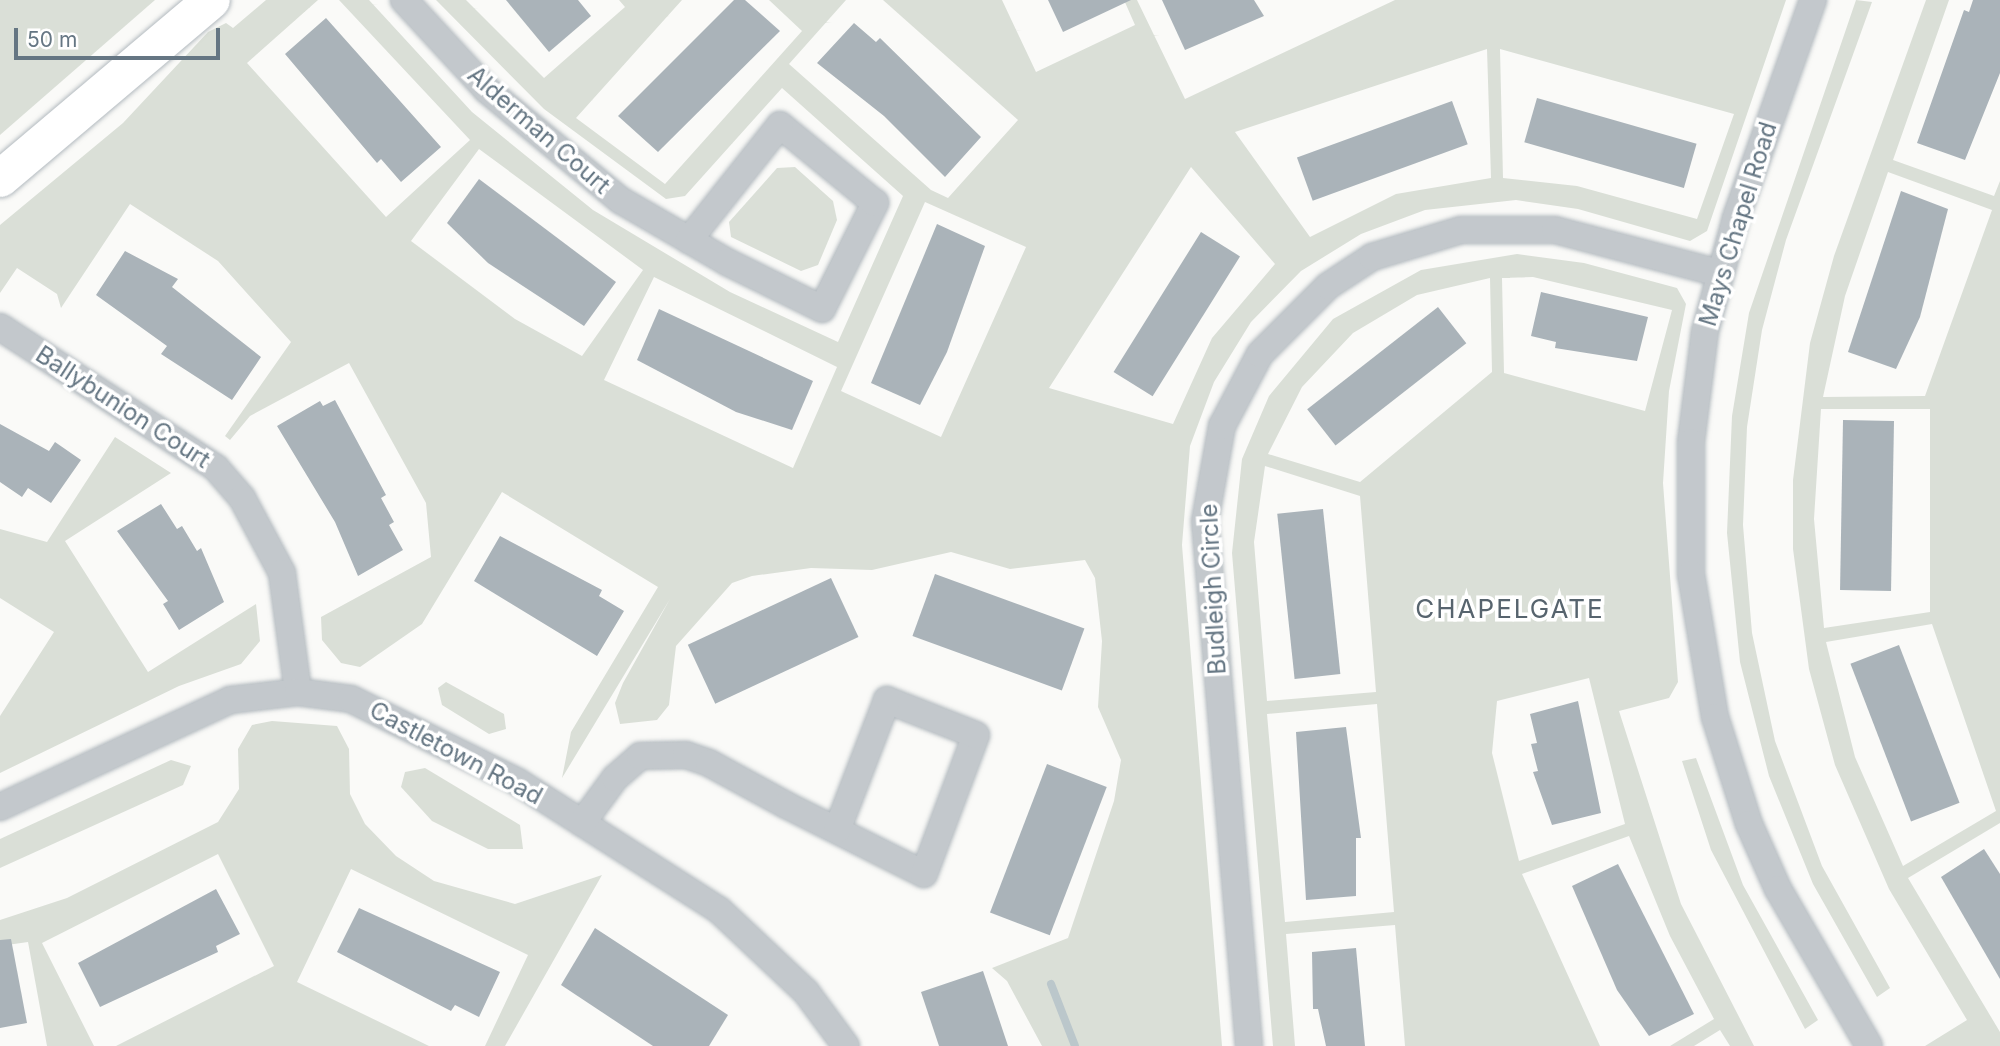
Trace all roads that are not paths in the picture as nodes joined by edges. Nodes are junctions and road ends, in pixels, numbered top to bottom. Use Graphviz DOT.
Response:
graph roads {
  1 [pos="211,0"];
  2 [pos="404,0"];
  3 [pos="1813,0"];
  4 [pos="0,178"];
  5 [pos="689,240"];
  6 [pos="1718,273"];
  7 [pos="0,327"];
  8 [pos="298,692"];
  9 [pos="0,807"];
  10 [pos="582,823"];
  11 [pos="837,830"];
  12 [pos="846,1046"];
  13 [pos="1249,1046"];
  14 [pos="1869,1046"];
  1 -- 4 [label="street"];
  2 -- 5 [label="street, Alderman Court"];
  3 -- 6 [label="street, Mays Chapel Road"];
  5 -- 5 [label="street, Alderman Court"];
  6 -- 13 [label="street, Budleigh Circle"];
  6 -- 14 [label="street, Mays Chapel Road"];
  7 -- 8 [label="street, Ballybunion Court"];
  8 -- 9 [label="street, Castletown Road"];
  8 -- 10 [label="street, Castletown Road"];
  10 -- 11 [label="street"];
  10 -- 12 [label="street, Castletown Road"];
  11 -- 11 [label="street"];
}
